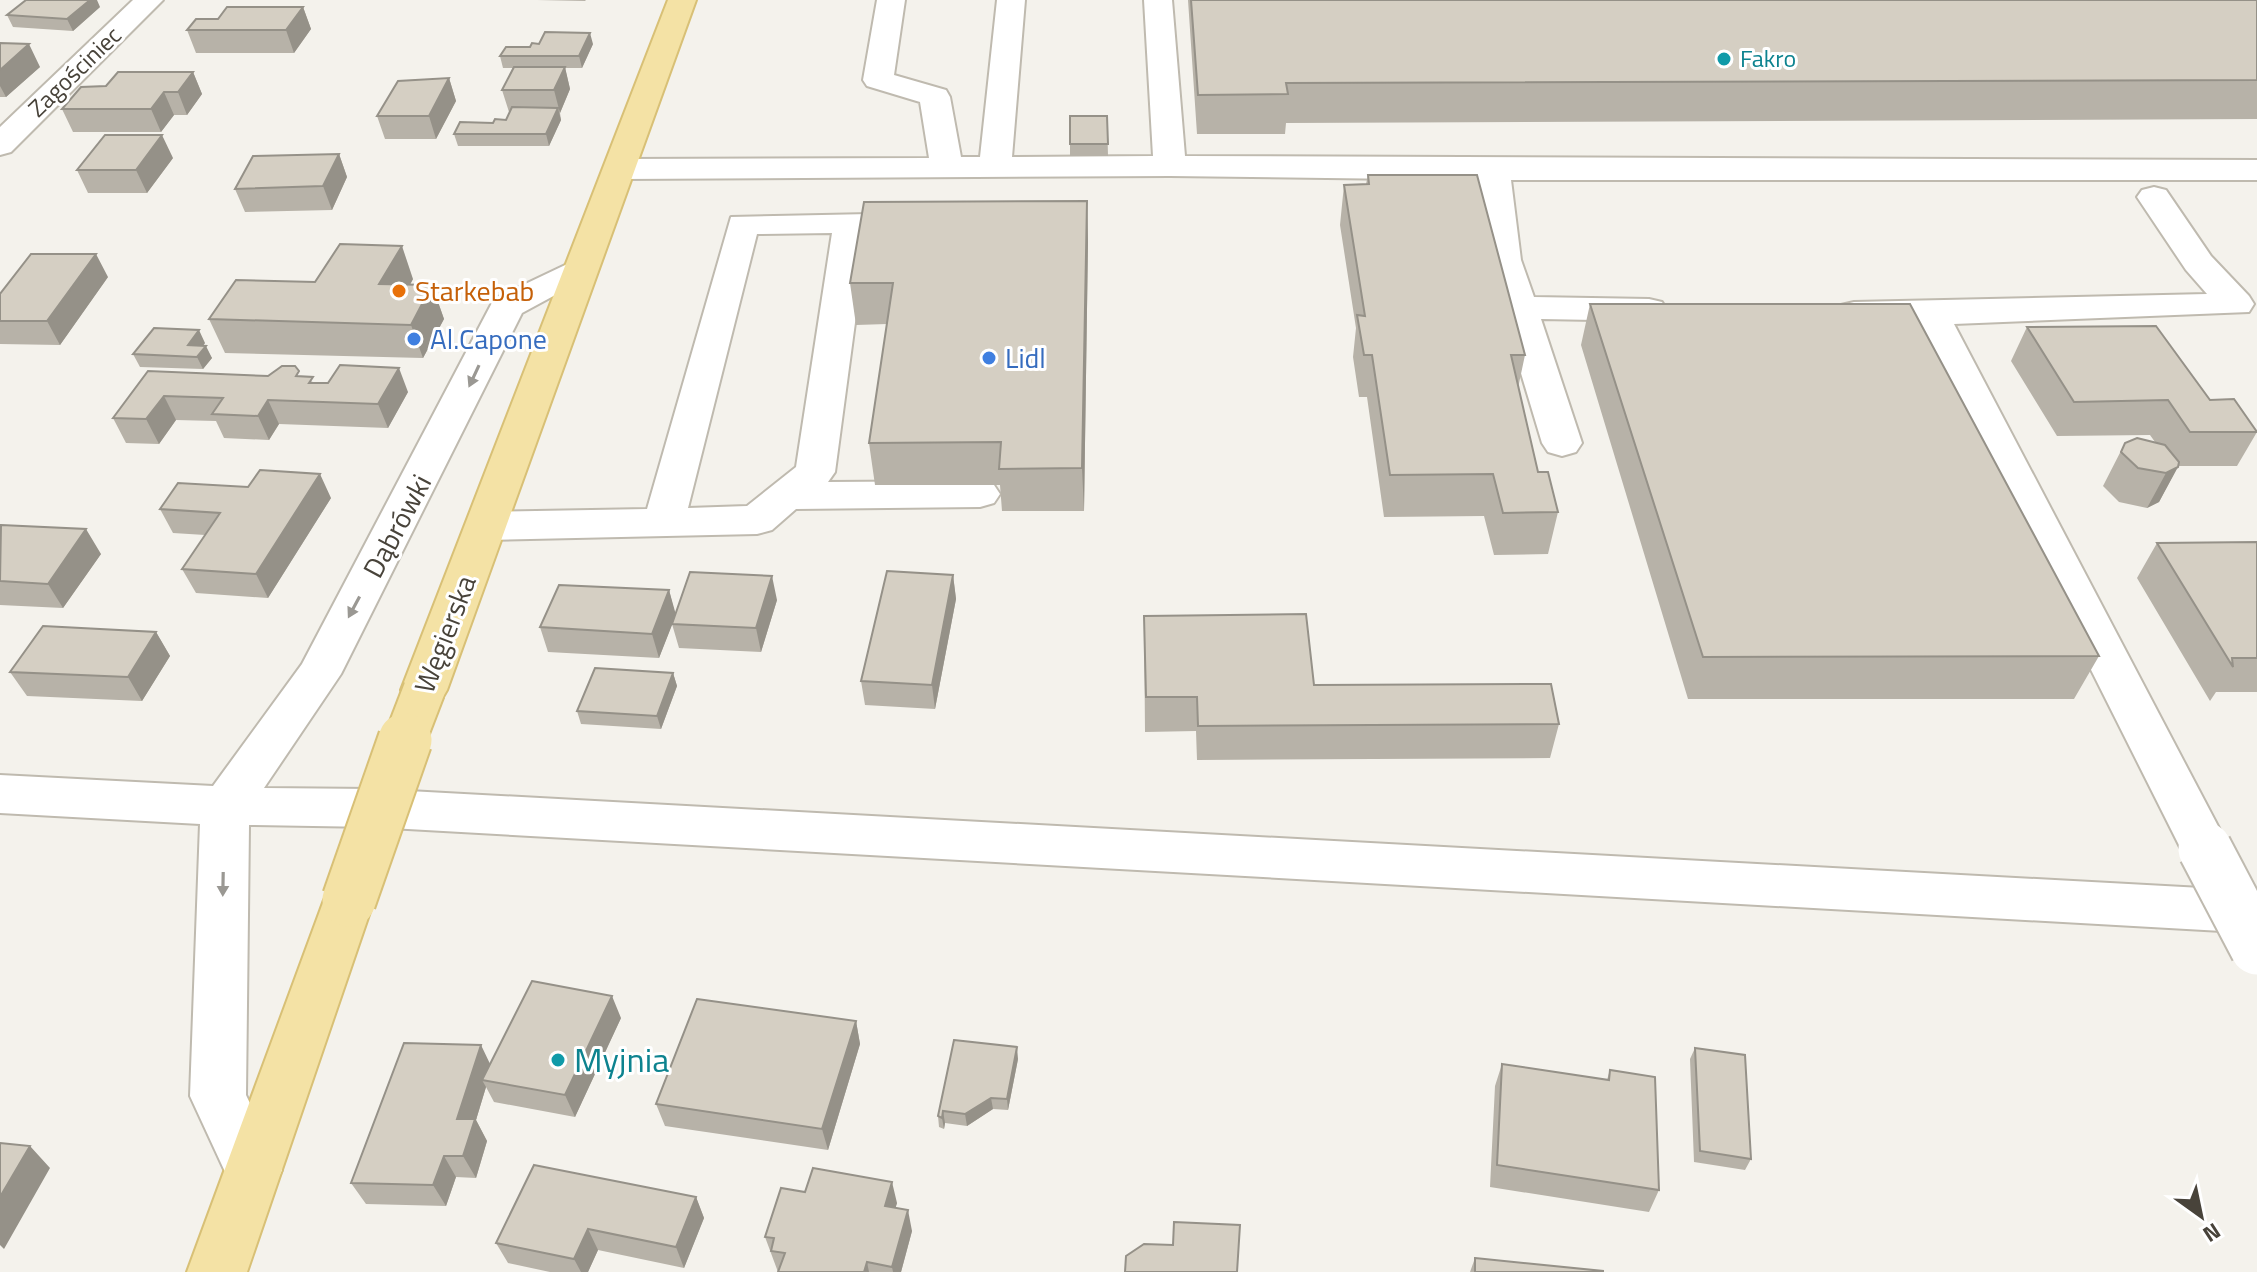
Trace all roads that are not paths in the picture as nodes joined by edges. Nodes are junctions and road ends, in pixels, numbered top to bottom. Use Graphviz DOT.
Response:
graph roads {
  1 [pos="149,0"];
  2 [pos="682,0"];
  3 [pos="891,0"];
  4 [pos="1011,0"];
  5 [pos="1158,0"];
  6 [pos="0,145"];
  7 [pos="1170,166"];
  8 [pos="995,167"];
  9 [pos="947,168"];
  10 [pos="621,169"];
  11 [pos="839,169"];
  12 [pos="1493,170"];
  13 [pos="2132,170"];
  14 [pos="2257,170"];
  15 [pos="2257,195"];
  16 [pos="2154,197"];
  17 [pos="841,223"];
  18 [pos="959,223"];
  19 [pos="582,267"];
  20 [pos="1519,308"];
  21 [pos="1694,310"];
  22 [pos="1820,312"];
  23 [pos="1931,314"];
  24 [pos="1562,443"];
  25 [pos="980,494"];
  26 [pos="786,496"];
  27 [pos="663,524"];
  28 [pos="486,526"];
  29 [pos="0,794"];
  30 [pos="225,806"];
  31 [pos="2257,912"];
  32 [pos="2257,948"];
  33 [pos="253,1170"];
  34 [pos="217,1272"];
  1 -- 6 [label="street, Zagościniec"];
  2 -- 10 [label="main road, Węgierska"];
  3 -- 9 [label="street"];
  4 -- 8 [label="street"];
  5 -- 7 [label="street"];
  7 -- 8 [label="street"];
  7 -- 12 [label="street"];
  8 -- 9 [label="street"];
  9 -- 11 [label="street"];
  10 -- 11 [label="street"];
  10 -- 19 [label="main road, Węgierska"];
  11 -- 17 [label="street"];
  12 -- 13 [label="street"];
  12 -- 20 [label="street"];
  13 -- 14 [label="street"];
  13 -- 16 [label="street"];
  15 -- 16 [label="street"];
  16 -- 23 [label="street"];
  17 -- 18 [label="street"];
  17 -- 26 [label="street"];
  17 -- 27 [label="street"];
  19 -- 28 [label="main road, Węgierska"];
  19 -- 30 [label="street, Dąbrówki, one-way"];
  20 -- 21 [label="street"];
  20 -- 24 [label="street"];
  22 -- 23 [label="street"];
  23 -- 32 [label="street, bridge"];
  25 -- 26 [label="street"];
  26 -- 27 [label="street"];
  27 -- 28 [label="street"];
  28 -- 33 [label="main road, Węgierska, bridge"];
  29 -- 30 [label="street"];
  30 -- 31 [label="street"];
  30 -- 33 [label="street, one-way"];
  33 -- 34 [label="main road, Węgierska"];
}
